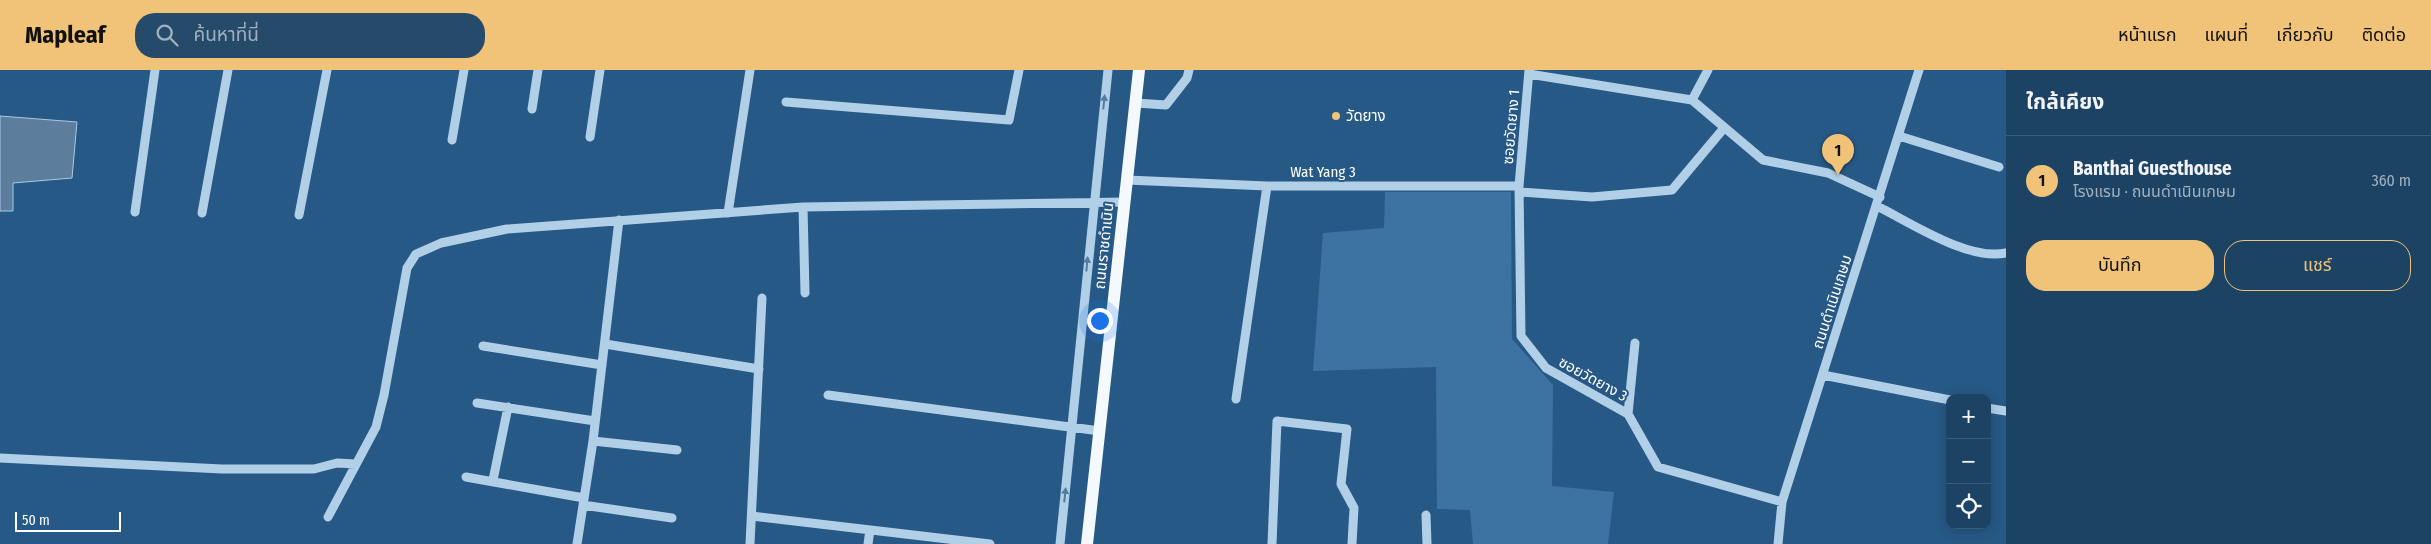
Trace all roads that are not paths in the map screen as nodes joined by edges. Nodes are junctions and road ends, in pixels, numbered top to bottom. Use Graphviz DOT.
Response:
graph roads {
  1 [pos="155,70"];
  2 [pos="228,70"];
  3 [pos="327,70"];
  4 [pos="464,70"];
  5 [pos="538,70"];
  6 [pos="600,70"];
  7 [pos="750,70"];
  8 [pos="1019,70"];
  9 [pos="1108,70"];
  10 [pos="1139,70"];
  11 [pos="1189,70"];
  12 [pos="1708,70"];
  13 [pos="1919,70"];
  14 [pos="1529,72"];
  15 [pos="1692,100"];
  16 [pos="786,102"];
  17 [pos="1136,103"];
  18 [pos="532,108"];
  19 [pos="1724,128"];
  20 [pos="1899,136"];
  21 [pos="590,137"];
  22 [pos="452,140"];
  23 [pos="1999,166"];
  24 [pos="1127,180"];
  25 [pos="1267,186"];
  26 [pos="1519,189"];
  27 [pos="1879,201"];
  28 [pos="1093,202"];
  29 [pos="1125,202"];
  30 [pos="803,207"];
  31 [pos="135,212"];
  32 [pos="202,213"];
  33 [pos="728,213"];
  34 [pos="299,215"];
  35 [pos="620,220"];
  36 [pos="2006,253"];
  37 [pos="805,293"];
  38 [pos="762,298"];
  39 [pos="1636,343"];
  40 [pos="605,344"];
  41 [pos="483,346"];
  42 [pos="602,365"];
  43 [pos="759,369"];
  44 [pos="1823,375"];
  45 [pos="828,395"];
  46 [pos="1236,399"];
  47 [pos="1946,399"];
  48 [pos="477,403"];
  49 [pos="508,407"];
  50 [pos="1991,409"];
  51 [pos="2006,412"];
  52 [pos="1628,414"];
  53 [pos="595,422"];
  54 [pos="1071,428"];
  55 [pos="1100,432"];
  56 [pos="593,441"];
  57 [pos="677,450"];
  58 [pos="0,458"];
  59 [pos="356,464"];
  60 [pos="466,477"];
  61 [pos="493,480"];
  62 [pos="583,502"];
  63 [pos="1782,502"];
  64 [pos="1426,515"];
  65 [pos="752,516"];
  66 [pos="328,517"];
  67 [pos="672,518"];
  68 [pos="870,530"];
  69 [pos="966,543"];
  70 [pos="577,544"];
  71 [pos="750,544"];
  72 [pos="868,544"];
  73 [pos="990,544"];
  74 [pos="1060,544"];
  75 [pos="1087,544"];
  76 [pos="1272,544"];
  77 [pos="1352,544"];
  78 [pos="1427,544"];
  79 [pos="1778,544"];
  1 -- 31 [label="street"];
  2 -- 32 [label="street"];
  3 -- 34 [label="street"];
  4 -- 22 [label="street"];
  5 -- 18 [label="street"];
  6 -- 21 [label="street"];
  7 -- 33 [label="street"];
  8 -- 16 [label="street"];
  28 -- 9 [label="street, one-way"];
  10 -- 17 [label="main road, ถนนราชดำเนิน"];
  11 -- 17 [label="street"];
  12 -- 15 [label="street"];
  13 -- 20 [label="street, ถนนดำเนินเกษม"];
  14 -- 15 [label="street"];
  14 -- 26 [label="street, ซอยวัดยาง 1"];
  15 -- 19 [label="street"];
  17 -- 24 [label="main road, ถนนราชดำเนิน"];
  19 -- 26 [label="street, Wat Yang 3"];
  19 -- 27 [label="street"];
  20 -- 23 [label="street"];
  20 -- 27 [label="street, ถนนดำเนินเกษม"];
  24 -- 25 [label="street, Wat Yang 3"];
  24 -- 29 [label="main road, ถนนราชดำเนิน"];
  25 -- 26 [label="street, Wat Yang 3"];
  25 -- 46 [label="street"];
  26 -- 52 [label="street, ซอยวัดยาง 3"];
  27 -- 36 [label="street"];
  27 -- 44 [label="street, ถนนดำเนินเกษม"];
  28 -- 29 [label="street"];
  28 -- 30 [label="street"];
  54 -- 28 [label="street, one-way"];
  29 -- 55 [label="main road, ถนนราชดำเนิน"];
  30 -- 33 [label="street"];
  30 -- 37 [label="street"];
  33 -- 35 [label="street"];
  35 -- 40 [label="street"];
  35 -- 59 [label="street"];
  38 -- 43 [label="street"];
  39 -- 52 [label="street"];
  40 -- 42 [label="street"];
  40 -- 43 [label="street"];
  41 -- 42 [label="street"];
  42 -- 53 [label="street"];
  43 -- 65 [label="street"];
  44 -- 47 [label="street"];
  44 -- 63 [label="street, ถนนดำเนินเกษม"];
  45 -- 54 [label="street"];
  48 -- 49 [label="street"];
  49 -- 53 [label="street"];
  49 -- 61 [label="street"];
  50 -- 51 [label="street"];
  52 -- 63 [label="street, ซอยวัดยาง 3"];
  53 -- 56 [label="street"];
  54 -- 55 [label="street"];
  74 -- 54 [label="street, one-way"];
  55 -- 75 [label="main road, ถนนราชดำเนิน"];
  56 -- 57 [label="street"];
  56 -- 62 [label="street"];
  58 -- 59 [label="street"];
  59 -- 66 [label="street"];
  60 -- 61 [label="street"];
  61 -- 62 [label="street"];
  62 -- 67 [label="street"];
  62 -- 70 [label="street"];
  63 -- 79 [label="street, ถนนดำเนินเกษม"];
  64 -- 78 [label="street"];
  65 -- 68 [label="street"];
  65 -- 71 [label="street"];
  68 -- 69 [label="street"];
  68 -- 72 [label="street"];
  69 -- 73 [label="street"];
  76 -- 77 [label="street"];
}
